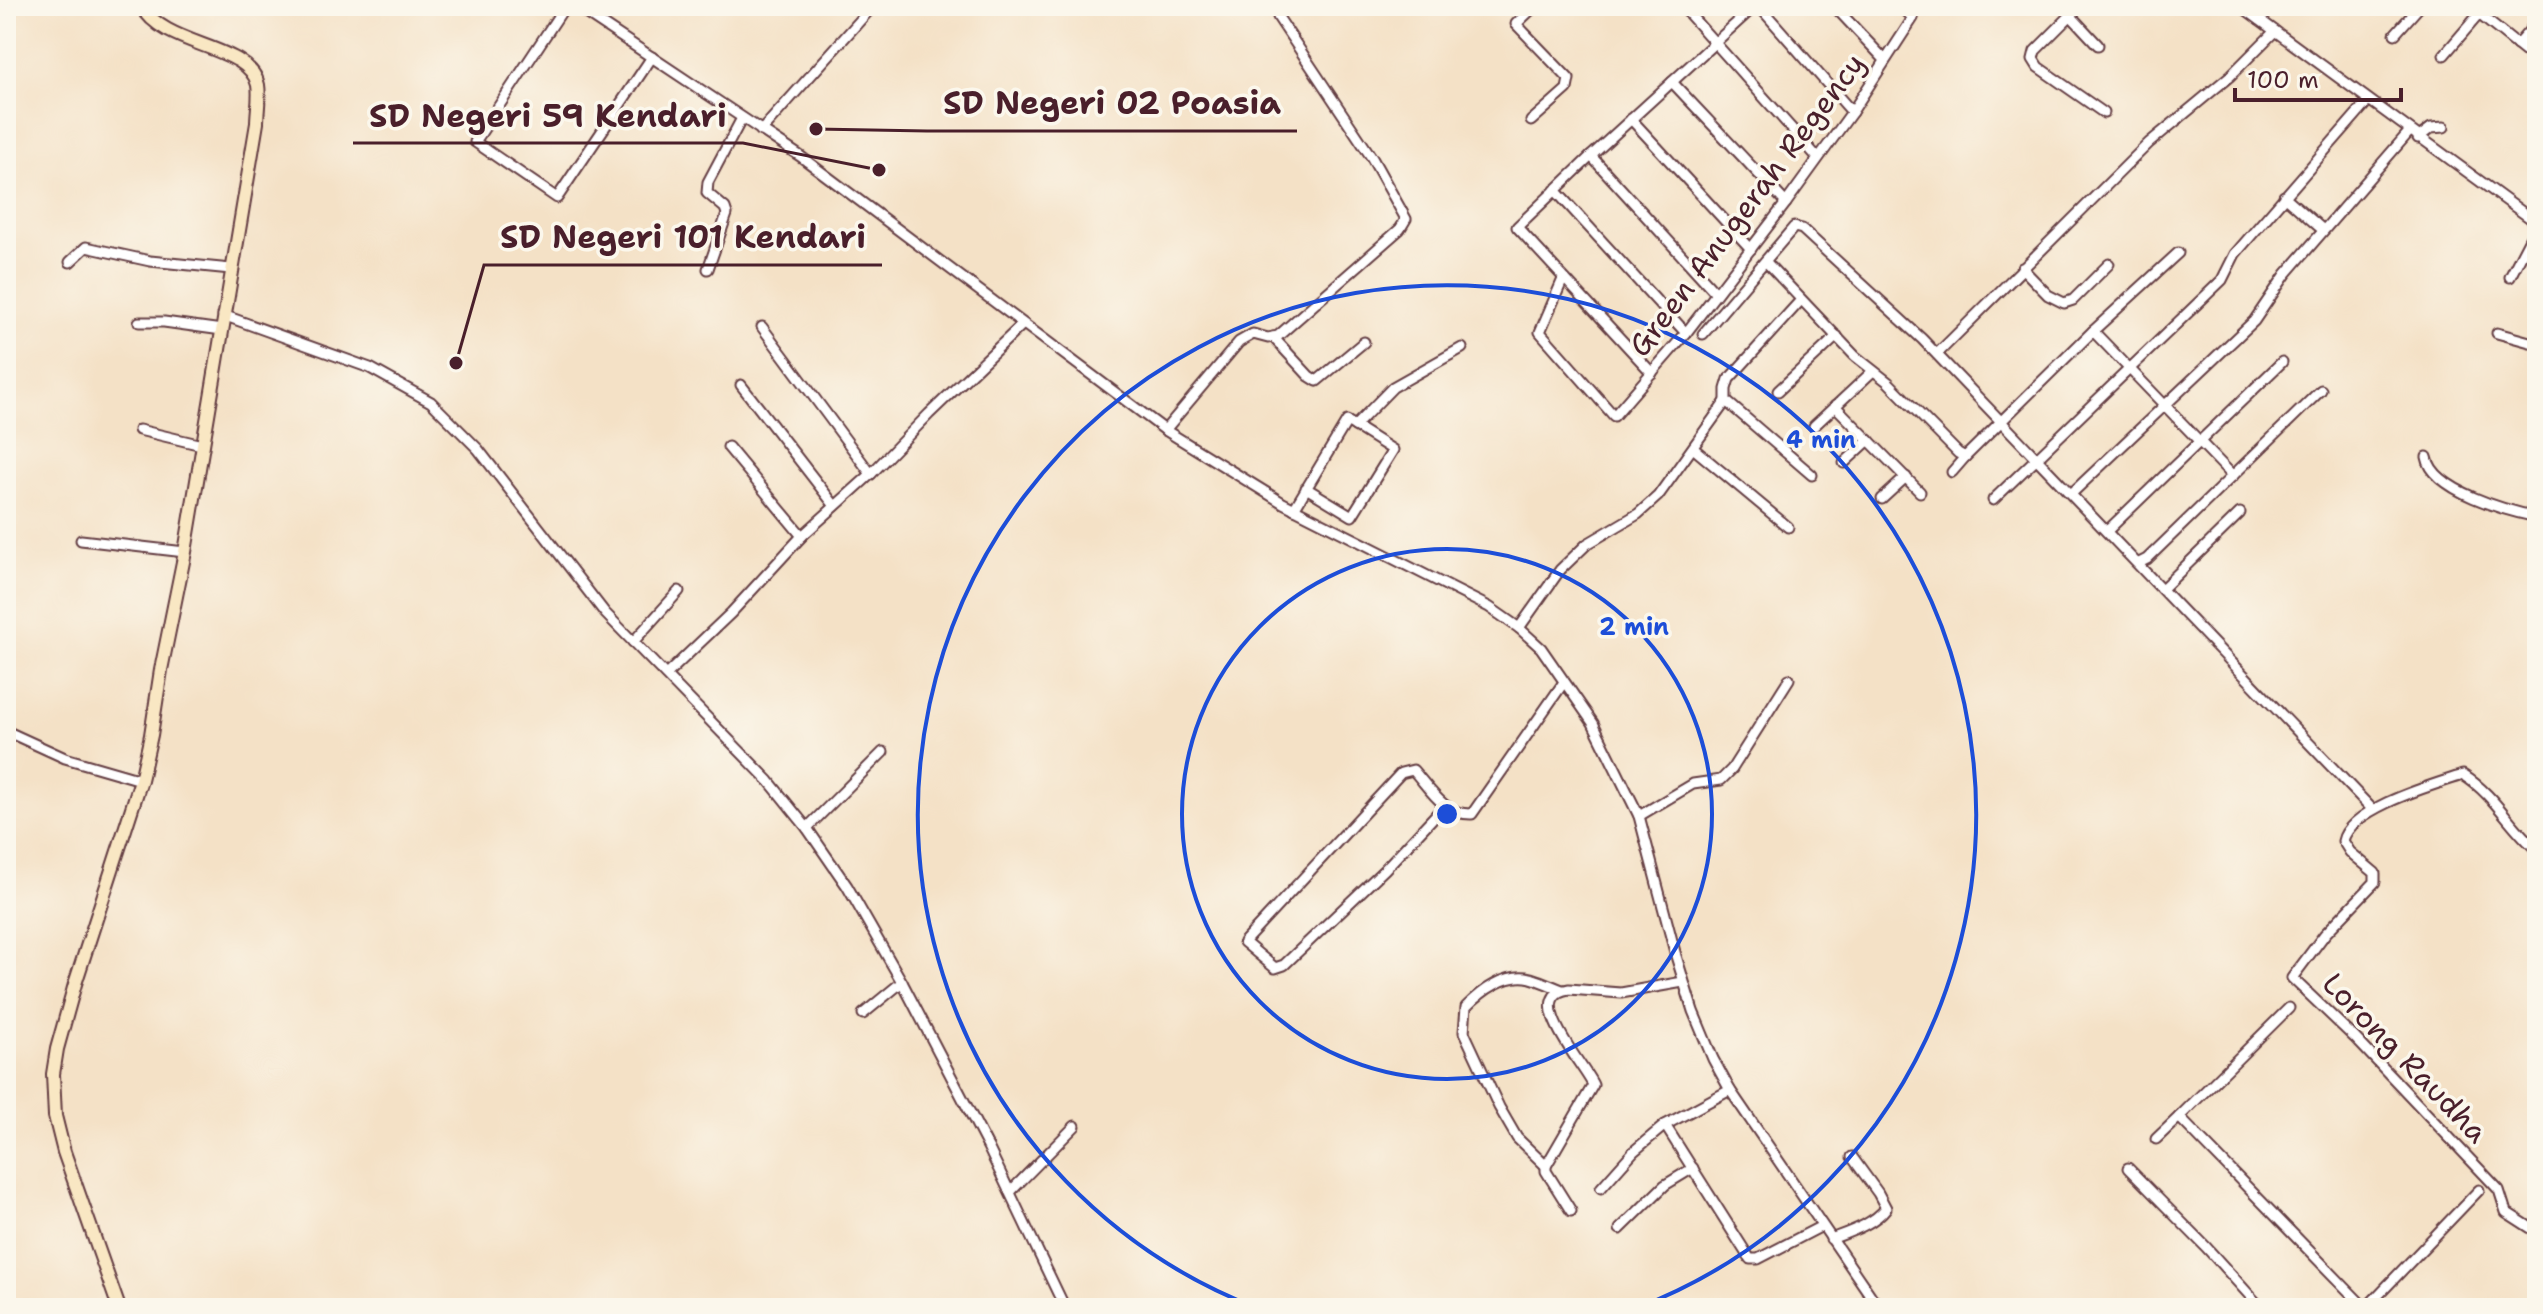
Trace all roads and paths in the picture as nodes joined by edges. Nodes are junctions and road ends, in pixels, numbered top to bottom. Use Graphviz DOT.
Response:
graph roads {
  1 [pos="142,6"];
  2 [pos="565,6"];
  3 [pos="575,6"];
  4 [pos="873,6"];
  5 [pos="1535,6"];
  6 [pos="1682,6"];
  7 [pos="1757,6"];
  8 [pos="1834,6"];
  9 [pos="1901,6"];
  10 [pos="2080,6"];
  11 [pos="2241,6"];
  12 [pos="2266,6"];
  13 [pos="2420,6"];
  14 [pos="2469,6"];
  15 [pos="2482,10"];
  16 [pos="2071,16"];
  17 [pos="1278,17"];
  18 [pos="2259,19"];
  19 [pos="2537,22"];
  20 [pos="2275,31"];
  21 [pos="2395,34"];
  22 [pos="1717,42"];
  23 [pos="2098,45"];
  24 [pos="2517,45"];
  25 [pos="2444,55"];
  26 [pos="652,57"];
  27 [pos="1885,60"];
  28 [pos="2537,61"];
  29 [pos="1672,82"];
  30 [pos="2368,101"];
  31 [pos="1852,112"];
  32 [pos="2104,113"];
  33 [pos="742,118"];
  34 [pos="1631,119"];
  35 [pos="1531,121"];
  36 [pos="2444,127"];
  37 [pos="761,131"];
  38 [pos="2409,132"];
  39 [pos="2418,138"];
  40 [pos="1591,156"];
  41 [pos="1818,158"];
  42 [pos="1555,190"];
  43 [pos="2284,196"];
  44 [pos="1786,203"];
  45 [pos="2537,224"];
  46 [pos="2323,230"];
  47 [pos="1751,249"];
  48 [pos="2178,253"];
  49 [pos="70,262"];
  50 [pos="1766,262"];
  51 [pos="2109,264"];
  52 [pos="2022,268"];
  53 [pos="231,269"];
  54 [pos="708,269"];
  55 [pos="2510,277"];
  56 [pos="1563,279"];
  57 [pos="1716,293"];
  58 [pos="1801,300"];
  59 [pos="223,315"];
  60 [pos="139,322"];
  61 [pos="1023,324"];
  62 [pos="762,327"];
  63 [pos="222,330"];
  64 [pos="2093,331"];
  65 [pos="1686,333"];
  66 [pos="2497,333"];
  67 [pos="1703,334"];
  68 [pos="1837,336"];
  69 [pos="1273,337"];
  70 [pos="1364,342"];
  71 [pos="2537,344"];
  72 [pos="1462,348"];
  73 [pos="1937,354"];
  74 [pos="2282,362"];
  75 [pos="2130,368"];
  76 [pos="1873,371"];
  77 [pos="1652,373"];
  78 [pos="741,385"];
  79 [pos="2321,390"];
  80 [pos="1778,391"];
  81 [pos="1726,401"];
  82 [pos="1835,406"];
  83 [pos="2166,406"];
  84 [pos="2001,423"];
  85 [pos="1355,426"];
  86 [pos="1814,426"];
  87 [pos="139,430"];
  88 [pos="1165,430"];
  89 [pos="1869,440"];
  90 [pos="2200,441"];
  91 [pos="202,445"];
  92 [pos="728,447"];
  93 [pos="1693,448"];
  94 [pos="1965,457"];
  95 [pos="2427,457"];
  96 [pos="2036,459"];
  97 [pos="1844,463"];
  98 [pos="1952,472"];
  99 [pos="871,474"];
  100 [pos="1812,475"];
  101 [pos="2233,476"];
  102 [pos="1906,477"];
  103 [pos="1306,488"];
  104 [pos="1920,492"];
  105 [pos="2071,494"];
  106 [pos="1882,499"];
  107 [pos="1993,500"];
  108 [pos="835,506"];
  109 [pos="1294,509"];
  110 [pos="2240,513"];
  111 [pos="2537,517"];
  112 [pos="1788,527"];
  113 [pos="2107,531"];
  114 [pos="802,536"];
  115 [pos="81,540"];
  116 [pos="185,552"];
  117 [pos="2139,563"];
  118 [pos="2163,588"];
  119 [pos="679,591"];
  120 [pos="1519,628"];
  121 [pos="633,642"];
  122 [pos="666,675"];
  123 [pos="1789,679"];
  124 [pos="1564,682"];
  125 [pos="6,731"];
  126 [pos="883,752"];
  127 [pos="141,780"];
  128 [pos="1444,806"];
  129 [pos="2372,809"];
  130 [pos="1639,816"];
  131 [pos="807,828"];
  132 [pos="2537,850"];
  133 [pos="902,982"];
  134 [pos="1683,982"];
  135 [pos="1562,990"];
  136 [pos="2289,1008"];
  137 [pos="863,1014"];
  138 [pos="1730,1090"];
  139 [pos="2179,1117"];
  140 [pos="1665,1125"];
  141 [pos="1075,1126"];
  142 [pos="2156,1139"];
  143 [pos="1852,1157"];
  144 [pos="1546,1166"];
  145 [pos="1693,1168"];
  146 [pos="2128,1168"];
  147 [pos="1601,1188"];
  148 [pos="2479,1190"];
  149 [pos="1010,1192"];
  150 [pos="1571,1211"];
  151 [pos="1822,1226"];
  152 [pos="1620,1229"];
  153 [pos="2537,1232"];
  154 [pos="1831,1239"];
  155 [pos="120,1307"];
  156 [pos="1065,1308"];
  157 [pos="1879,1308"];
  158 [pos="2261,1308"];
  159 [pos="2366,1308"];
  1 -- 53 [label="street"];
  2 -- 26 [label="street"];
  3 -- 26 [label="street"];
  4 -- 37 [label="street"];
  5 -- 35 [label="street"];
  6 -- 22 [label="street"];
  7 -- 22 [label="street"];
  7 -- 31 [label="street"];
  8 -- 27 [label="street"];
  9 -- 27 [label="street, Green Anugerah Regency"];
  10 -- 16 [label="street"];
  11 -- 18 [label="street"];
  12 -- 18 [label="street"];
  13 -- 21 [label="street"];
  14 -- 15 [label="street"];
  15 -- 24 [label="street"];
  15 -- 25 [label="street"];
  16 -- 23 [label="street"];
  16 -- 32 [label="street"];
  17 -- 69 [label="street"];
  18 -- 20 [label="street"];
  19 -- 24 [label="street"];
  20 -- 30 [label="street"];
  20 -- 52 [label="street"];
  22 -- 29 [label="street"];
  22 -- 41 [label="street"];
  24 -- 28 [label="street"];
  26 -- 33 [label="street"];
  27 -- 31 [label="street, Green Anugerah Regency"];
  29 -- 34 [label="street"];
  29 -- 44 [label="street"];
  30 -- 38 [label="street"];
  30 -- 43 [label="street"];
  31 -- 41 [label="street, Green Anugerah Regency"];
  33 -- 37 [label="street"];
  33 -- 54 [label="street"];
  34 -- 40 [label="street"];
  34 -- 47 [label="street"];
  36 -- 39 [label="street"];
  37 -- 61 [label="street"];
  38 -- 39 [label="street"];
  38 -- 46 [label="street"];
  39 -- 45 [label="street"];
  40 -- 42 [label="street"];
  40 -- 57 [label="street"];
  41 -- 44 [label="street, Green Anugerah Regency"];
  42 -- 56 [label="street"];
  42 -- 65 [label="street"];
  43 -- 46 [label="street"];
  43 -- 75 [label="street"];
  44 -- 47 [label="street, Green Anugerah Regency"];
  45 -- 55 [label="street"];
  46 -- 83 [label="street"];
  47 -- 57 [label="street, Green Anugerah Regency"];
  48 -- 64 [label="street"];
  49 -- 53 [label="street"];
  50 -- 58 [label="street"];
  50 -- 67 [label="street"];
  50 -- 73 [label="street"];
  51 -- 52 [label="street"];
  52 -- 73 [label="street"];
  53 -- 59 [label="street"];
  56 -- 77 [label="street"];
  56 -- 77 [label="street, Green Anugerah Regency"];
  57 -- 65 [label="street, Green Anugerah Regency"];
  58 -- 68 [label="street"];
  58 -- 81 [label="street"];
  59 -- 63 [label="street"];
  59 -- 121 [label="street"];
  60 -- 63 [label="street"];
  61 -- 88 [label="street"];
  61 -- 99 [label="street"];
  62 -- 99 [label="street"];
  63 -- 91 [label="street"];
  64 -- 75 [label="street"];
  64 -- 84 [label="street"];
  65 -- 77 [label="street, Green Anugerah Regency"];
  66 -- 71 [label="street"];
  68 -- 76 [label="street"];
  68 -- 80 [label="street"];
  69 -- 70 [label="street"];
  69 -- 88 [label="street"];
  72 -- 85 [label="street"];
  73 -- 84 [label="street"];
  74 -- 90 [label="street"];
  75 -- 83 [label="street"];
  75 -- 96 [label="street"];
  76 -- 82 [label="street"];
  76 -- 94 [label="street"];
  78 -- 108 [label="street"];
  79 -- 101 [label="street"];
  81 -- 93 [label="street"];
  81 -- 100 [label="street"];
  82 -- 86 [label="street"];
  82 -- 89 [label="street"];
  83 -- 90 [label="street"];
  83 -- 105 [label="street"];
  84 -- 94 [label="street"];
  84 -- 96 [label="street"];
  85 -- 103 [label="street"];
  85 -- 103 [label="street"];
  87 -- 91 [label="street"];
  88 -- 109 [label="street"];
  89 -- 97 [label="street"];
  89 -- 102 [label="street"];
  90 -- 101 [label="street"];
  90 -- 113 [label="street"];
  91 -- 116 [label="street"];
  92 -- 114 [label="street"];
  93 -- 112 [label="street"];
  93 -- 120 [label="street"];
  94 -- 98 [label="street"];
  95 -- 111 [label="street"];
  96 -- 105 [label="street"];
  96 -- 107 [label="street"];
  99 -- 108 [label="street"];
  101 -- 117 [label="street"];
  102 -- 104 [label="street"];
  102 -- 106 [label="street"];
  103 -- 109 [label="street"];
  105 -- 113 [label="street"];
  108 -- 114 [label="street"];
  109 -- 120 [label="street"];
  110 -- 118 [label="street"];
  113 -- 117 [label="street"];
  114 -- 122 [label="street"];
  115 -- 116 [label="street"];
  116 -- 127 [label="street"];
  117 -- 118 [label="street"];
  118 -- 129 [label="street"];
  119 -- 121 [label="street"];
  120 -- 124 [label="street"];
  121 -- 122 [label="street"];
  122 -- 131 [label="street"];
  123 -- 130 [label="street"];
  124 -- 128 [label="street"];
  124 -- 130 [label="street"];
  125 -- 127 [label="street"];
  126 -- 131 [label="street"];
  127 -- 155 [label="street"];
  128 -- 128 [label="street"];
  129 -- 132 [label="street"];
  129 -- 153 [label="street, Lorong Raudha"];
  130 -- 134 [label="street"];
  131 -- 133 [label="street"];
  133 -- 137 [label="street"];
  133 -- 149 [label="street"];
  134 -- 135 [label="street"];
  134 -- 138 [label="street"];
  135 -- 144 [label="street"];
  135 -- 144 [label="street"];
  136 -- 139 [label="street"];
  138 -- 140 [label="street"];
  138 -- 151 [label="street"];
  139 -- 142 [label="street"];
  139 -- 159 [label="street"];
  140 -- 145 [label="street"];
  140 -- 147 [label="street"];
  141 -- 149 [label="street"];
  143 -- 154 [label="street"];
  144 -- 150 [label="street"];
  145 -- 151 [label="street"];
  145 -- 152 [label="street"];
  146 -- 158 [label="street"];
  148 -- 159 [label="street"];
  149 -- 156 [label="street"];
  151 -- 154 [label="street"];
  154 -- 157 [label="street"];
}
